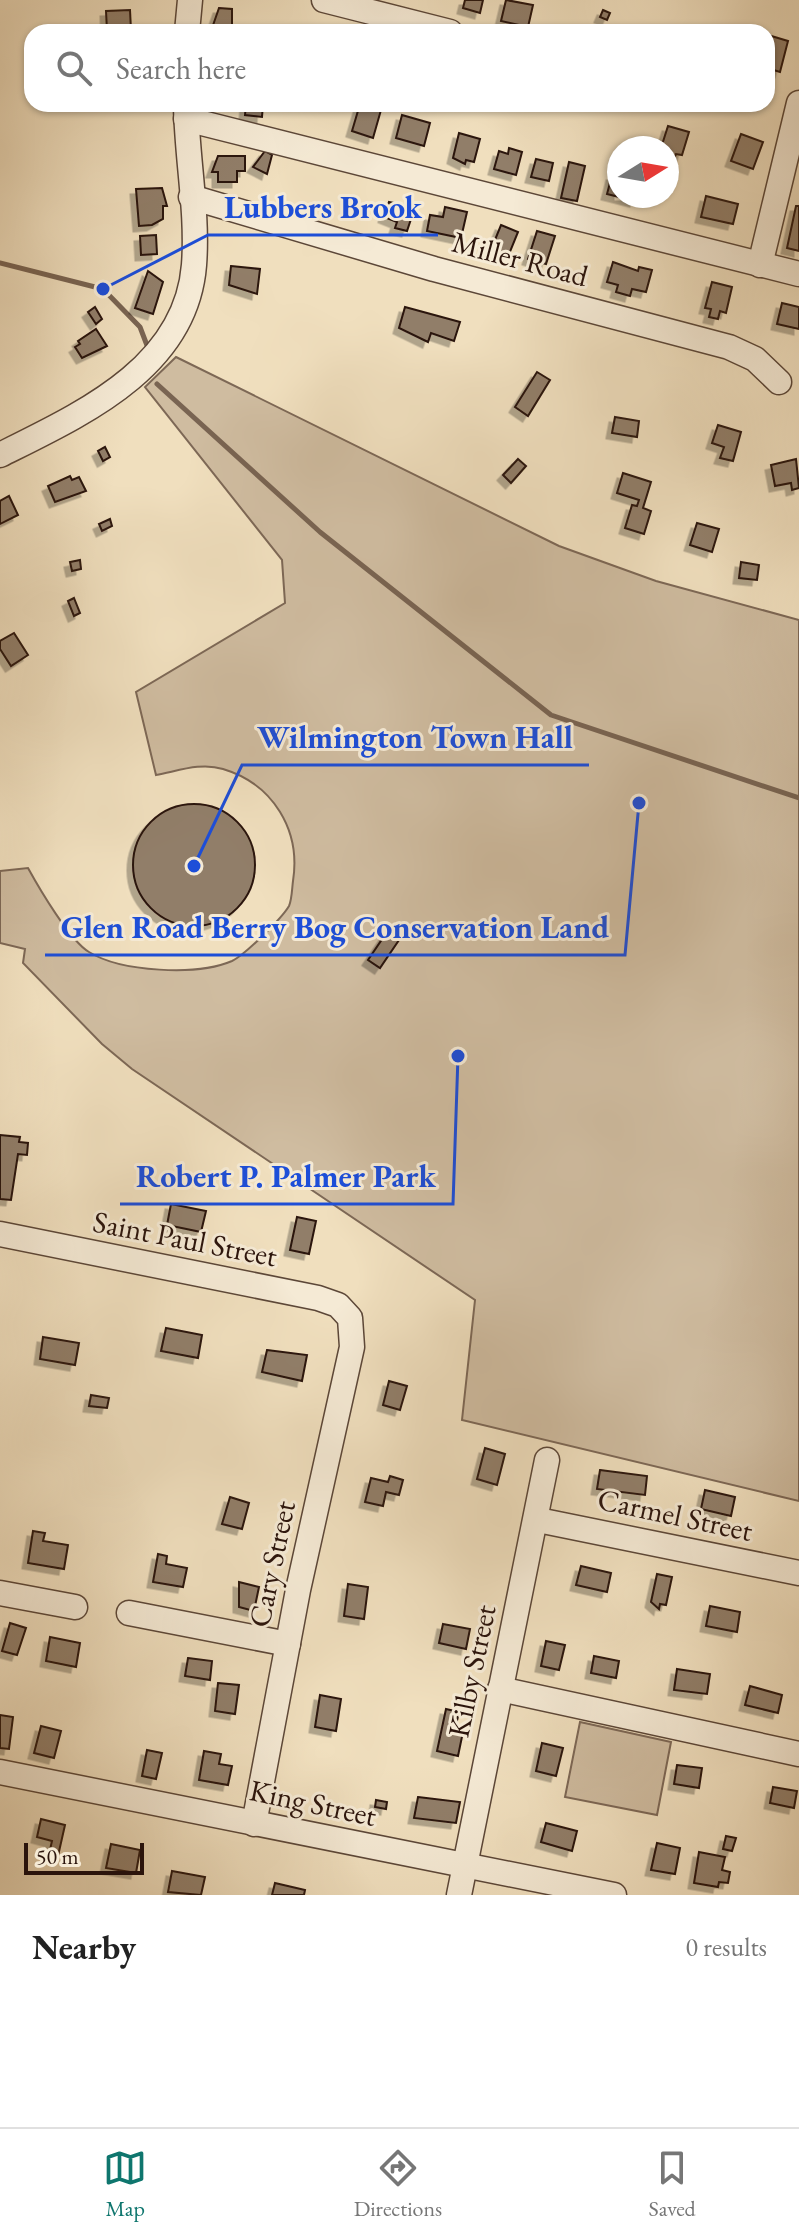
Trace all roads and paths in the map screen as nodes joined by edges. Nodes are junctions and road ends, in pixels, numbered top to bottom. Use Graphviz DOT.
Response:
graph roads {
  1 [pos="190,0"];
  2 [pos="324,0"];
  3 [pos="188,24"];
  4 [pos="418,24"];
  5 [pos="799,103"];
  6 [pos="186,112"];
  7 [pos="191,197"];
  8 [pos="760,265"];
  9 [pos="799,274"];
  10 [pos="779,382"];
  11 [pos="0,455"];
  12 [pos="0,1234"];
  13 [pos="350,1318"];
  14 [pos="547,1460"];
  15 [pos="538,1520"];
  16 [pos="799,1573"];
  17 [pos="0,1593"];
  18 [pos="75,1607"];
  19 [pos="129,1613"];
  20 [pos="288,1644"];
  21 [pos="500,1689"];
  22 [pos="799,1754"];
  23 [pos="0,1772"];
  24 [pos="254,1824"];
  25 [pos="465,1866"];
  26 [pos="459,1895"];
  27 [pos="614,1895"];
  1 -- 3 [label="street"];
  2 -- 4 [label="street"];
  5 -- 8 [label="street"];
  6 -- 7 [label="street"];
  6 -- 8 [label="street"];
  7 -- 10 [label="street, Miller Road"];
  7 -- 11 [label="street"];
  8 -- 9 [label="street"];
  12 -- 13 [label="street, Saint Paul Street"];
  13 -- 20 [label="street, Cary Street"];
  14 -- 15 [label="street, Kilby Street"];
  15 -- 16 [label="street, Carmel Street"];
  15 -- 21 [label="street, Kilby Street"];
  17 -- 18 [label="street"];
  19 -- 20 [label="street"];
  20 -- 24 [label="street, Cary Street"];
  21 -- 22 [label="street"];
  21 -- 25 [label="street, Kilby Street"];
  23 -- 24 [label="street, King Street"];
  24 -- 25 [label="street, King Street"];
  25 -- 26 [label="street, Kilby Street"];
  25 -- 27 [label="street, King Street"];
}
